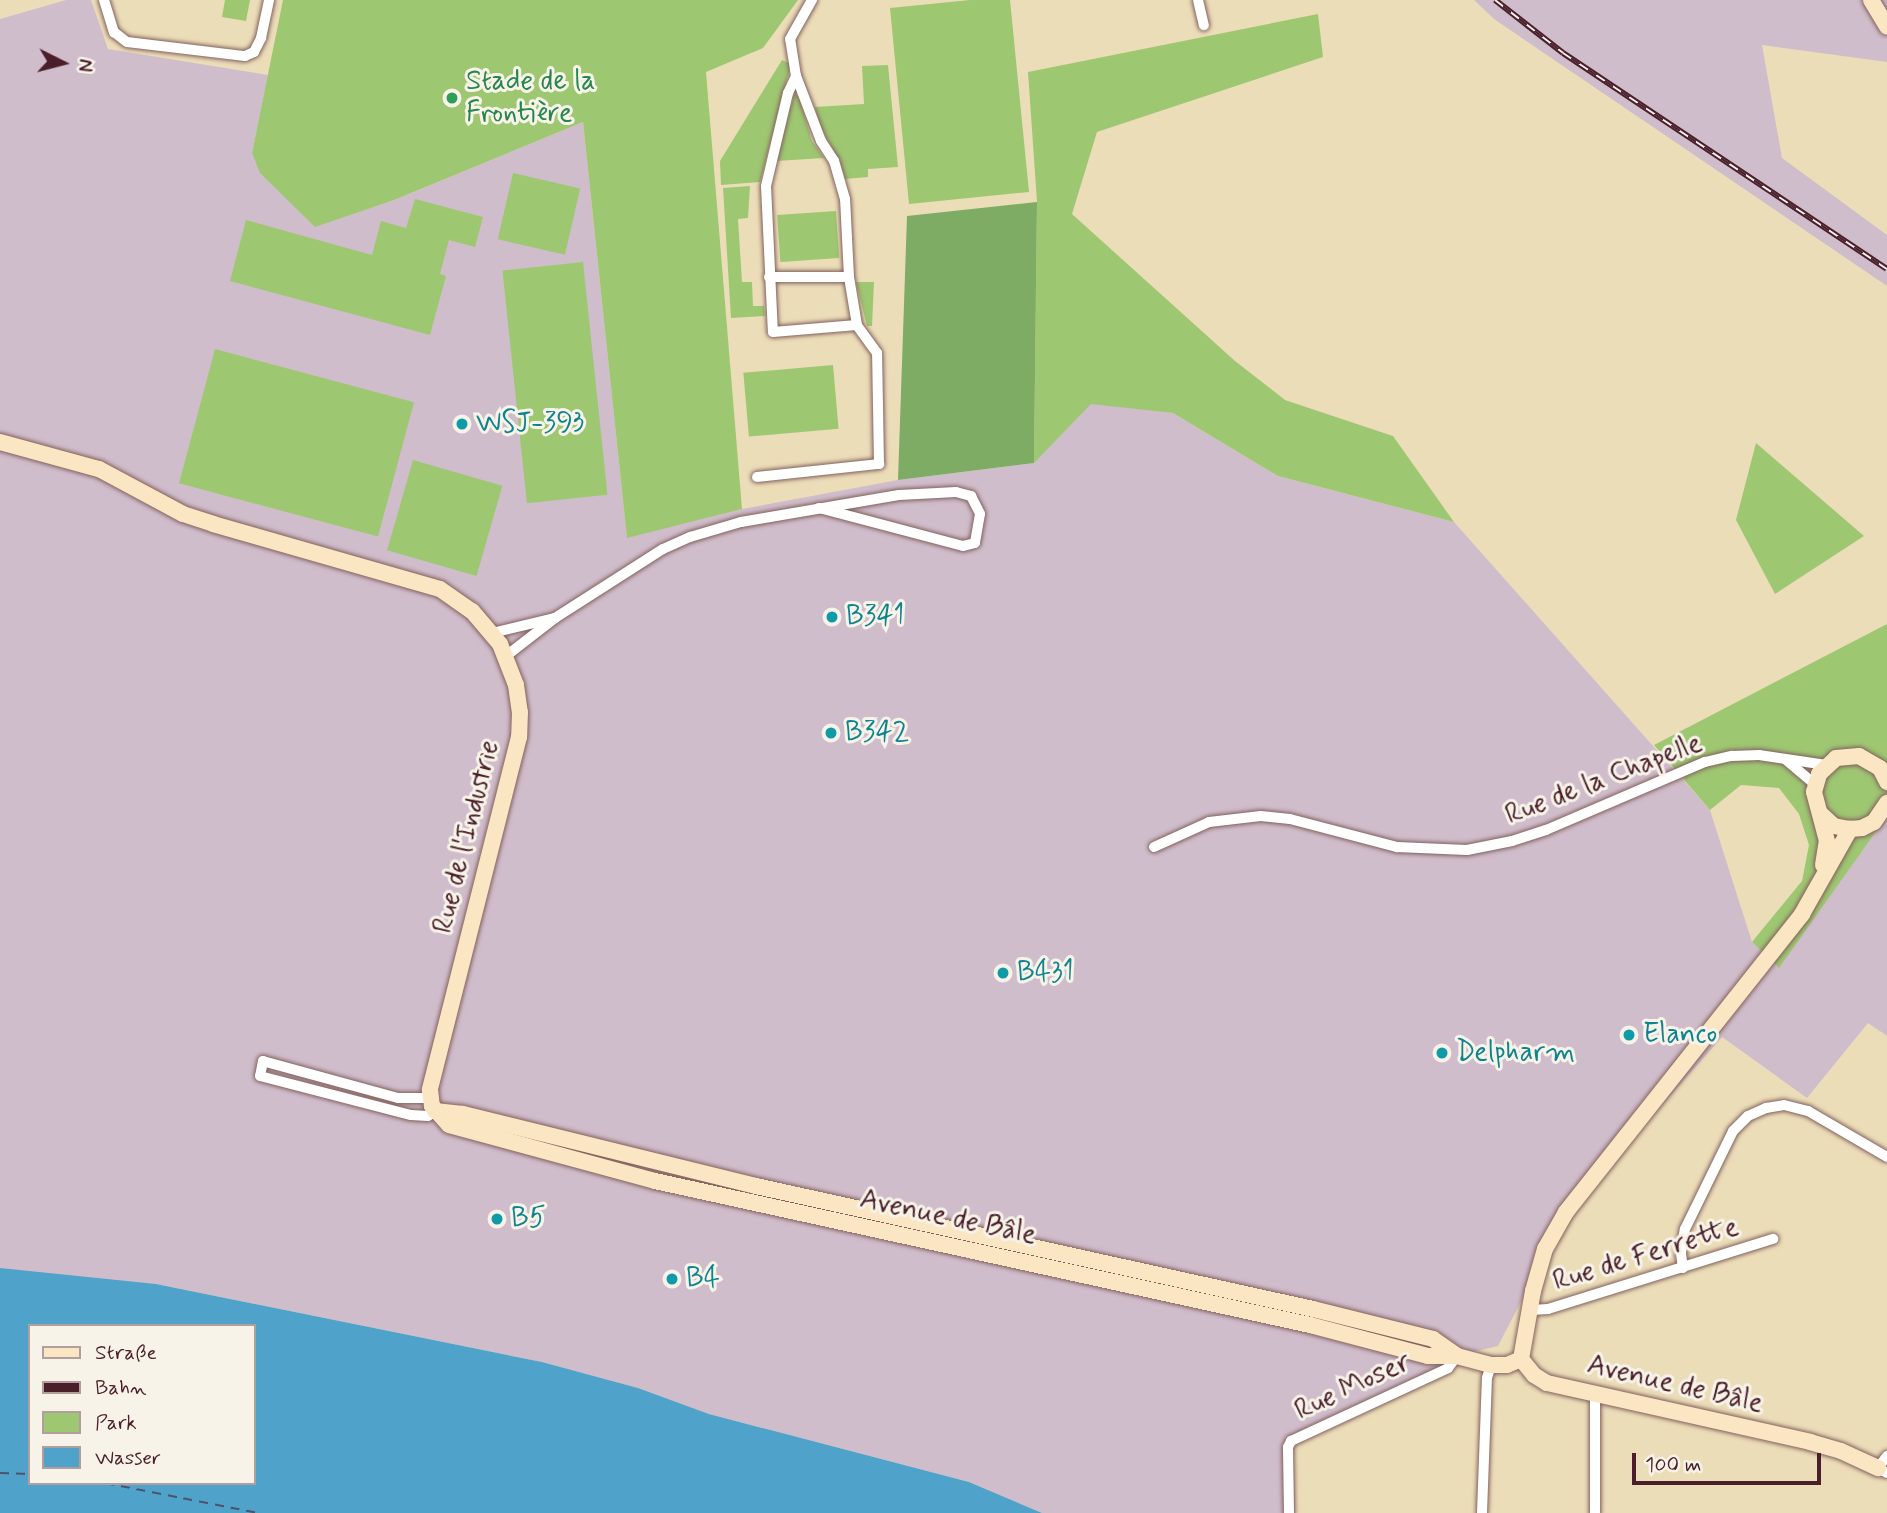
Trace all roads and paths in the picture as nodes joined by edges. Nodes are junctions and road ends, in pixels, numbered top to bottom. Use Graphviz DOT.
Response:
graph roads {
  1 [pos="104,0"];
  2 [pos="269,0"];
  3 [pos="812,0"];
  4 [pos="1198,0"];
  5 [pos="1871,0"];
  6 [pos="1204,25"];
  7 [pos="1887,27"];
  8 [pos="796,76"];
  9 [pos="769,277"];
  10 [pos="849,277"];
  11 [pos="857,325"];
  12 [pos="0,442"];
  13 [pos="757,477"];
  14 [pos="819,509"];
  15 [pos="555,618"];
  16 [pos="492,633"];
  17 [pos="506,656"];
  18 [pos="1786,760"];
  19 [pos="1826,765"];
  20 [pos="1885,771"];
  21 [pos="1815,784"];
  22 [pos="1885,812"];
  23 [pos="1822,815"];
  24 [pos="1850,830"];
  25 [pos="1154,847"];
  26 [pos="1822,878"];
  27 [pos="432,1100"];
  28 [pos="1887,1157"];
  29 [pos="659,1164"];
  30 [pos="655,1181"];
  31 [pos="1773,1239"];
  32 [pos="1683,1268"];
  33 [pos="1531,1310"];
  34 [pos="1457,1356"];
  35 [pos="1521,1359"];
  36 [pos="1491,1365"];
  37 [pos="1595,1393"];
  38 [pos="1884,1466"];
  39 [pos="1289,1513"];
  40 [pos="1482,1513"];
  41 [pos="1595,1513"];
  1 -- 2 [label="street"];
  3 -- 8 [label="street"];
  4 -- 6 [label="street"];
  5 -- 7 [label="main road"];
  8 -- 9 [label="street"];
  8 -- 10 [label="street"];
  9 -- 10 [label="street"];
  9 -- 11 [label="street"];
  10 -- 11 [label="street"];
  11 -- 13 [label="street"];
  12 -- 16 [label="main road, Rue de l'Industrie"];
  14 -- 14 [label="street"];
  14 -- 15 [label="street"];
  15 -- 16 [label="street"];
  15 -- 17 [label="street"];
  16 -- 17 [label="main road, Rue de l'Industrie"];
  17 -- 27 [label="main road, Rue de l'Industrie"];
  18 -- 19 [label="street, Rue de la Chapelle"];
  18 -- 21 [label="street"];
  18 -- 25 [label="street, Rue de la Chapelle"];
  19 -- 20 [label="main road"];
  19 -- 21 [label="main road"];
  21 -- 23 [label="main road"];
  22 -- 24 [label="main road"];
  23 -- 24 [label="main road"];
  23 -- 26 [label="main road"];
  24 -- 26 [label="main road"];
  26 -- 33 [label="main road"];
  27 -- 27 [label="street, Avenue de Bâle"];
  27 -- 29 [label="main road, Avenue de Bâle"];
  27 -- 30 [label="main road, Avenue de Bâle"];
  28 -- 32 [label="street"];
  29 -- 30 [label="main road"];
  29 -- 34 [label="main road, Avenue de Bâle"];
  30 -- 34 [label="main road, Avenue de Bâle"];
  31 -- 32 [label="street, Rue de Ferrette"];
  32 -- 33 [label="street, Rue de Ferrette"];
  33 -- 35 [label="main road"];
  34 -- 36 [label="main road, Avenue de Bâle"];
  34 -- 39 [label="street, Rue Moser"];
  35 -- 36 [label="main road, Avenue de Bâle"];
  35 -- 37 [label="main road, Avenue de Bâle"];
  36 -- 40 [label="street"];
  37 -- 38 [label="main road, Avenue de Bâle"];
  37 -- 41 [label="street"];
}
